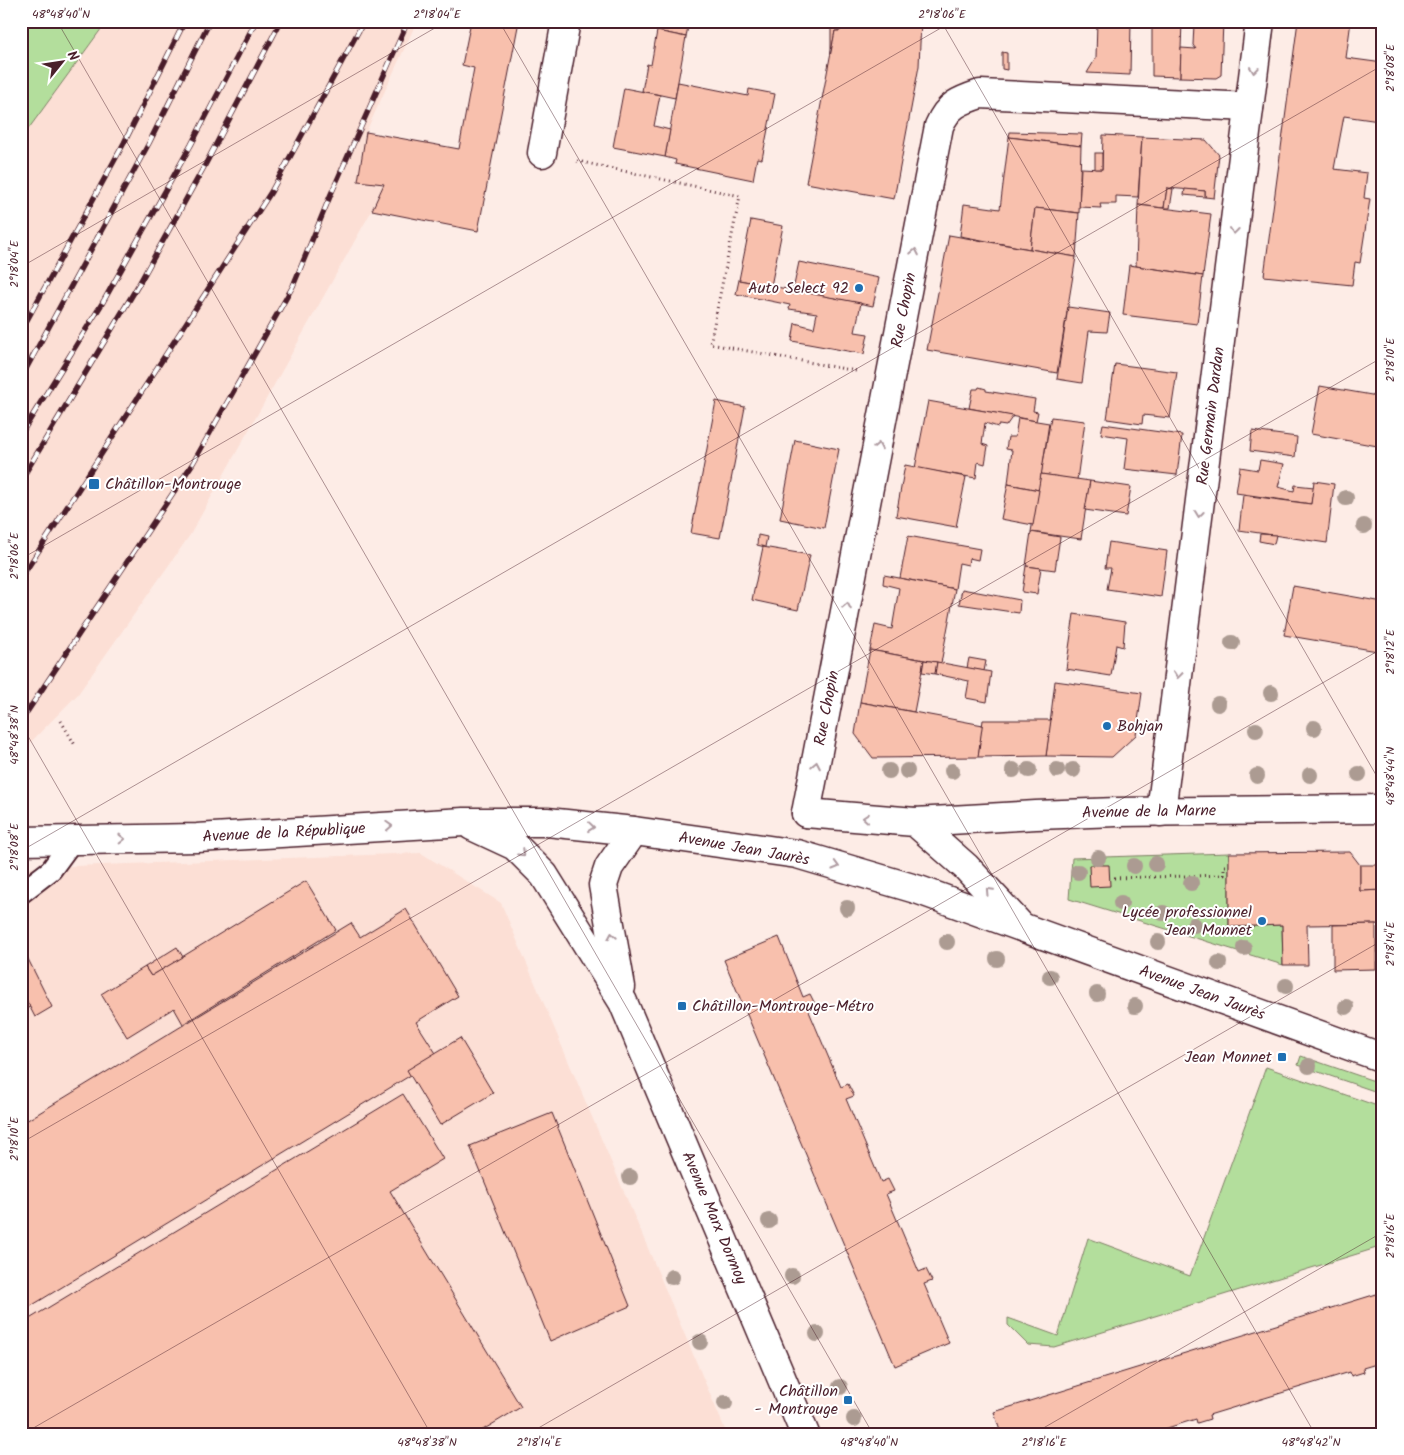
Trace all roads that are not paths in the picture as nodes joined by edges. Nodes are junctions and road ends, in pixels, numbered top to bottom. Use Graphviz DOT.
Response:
graph roads {
  1 [pos="566,21"];
  2 [pos="1260,21"];
  3 [pos="1249,107"];
  4 [pos="542,154"];
  5 [pos="1383,809"];
  6 [pos="1161,812"];
  7 [pos="464,822"];
  8 [pos="548,822"];
  9 [pos="915,822"];
  10 [pos="634,831"];
  11 [pos="74,840"];
  12 [pos="21,841"];
  13 [pos="21,893"];
  14 [pos="1022,926"];
  15 [pos="623,1002"];
  16 [pos="1383,1058"];
  17 [pos="805,1434"];
  1 -- 4 [label="main road"];
  2 -- 3 [label="main road, Rue Germain Dardan, one-way"];
  3 -- 6 [label="main road, Rue Germain Dardan, one-way"];
  9 -- 3 [label="main road, Rue Chopin, one-way"];
  5 -- 6 [label="main road, Avenue de la Marne"];
  6 -- 9 [label="main road, Avenue de la Marne"];
  7 -- 8 [label="main road, Avenue de la République"];
  11 -- 7 [label="main road, Avenue de la République, one-way"];
  7 -- 15 [label="main road, Avenue Marx Dormoy, one-way"];
  8 -- 10 [label="main road, Avenue Jean Jaurès, one-way"];
  14 -- 9 [label="main road, Avenue Jean Jaurès, one-way"];
  10 -- 14 [label="main road, Avenue Jean Jaurès, one-way"];
  15 -- 10 [label="main road, Avenue Marx Dormoy, one-way"];
  11 -- 12 [label="main road, Avenue de la République"];
  11 -- 13 [label="lane"];
  14 -- 16 [label="main road, Avenue Jean Jaurès"];
  15 -- 17 [label="main road, Avenue Marx Dormoy"];
}
